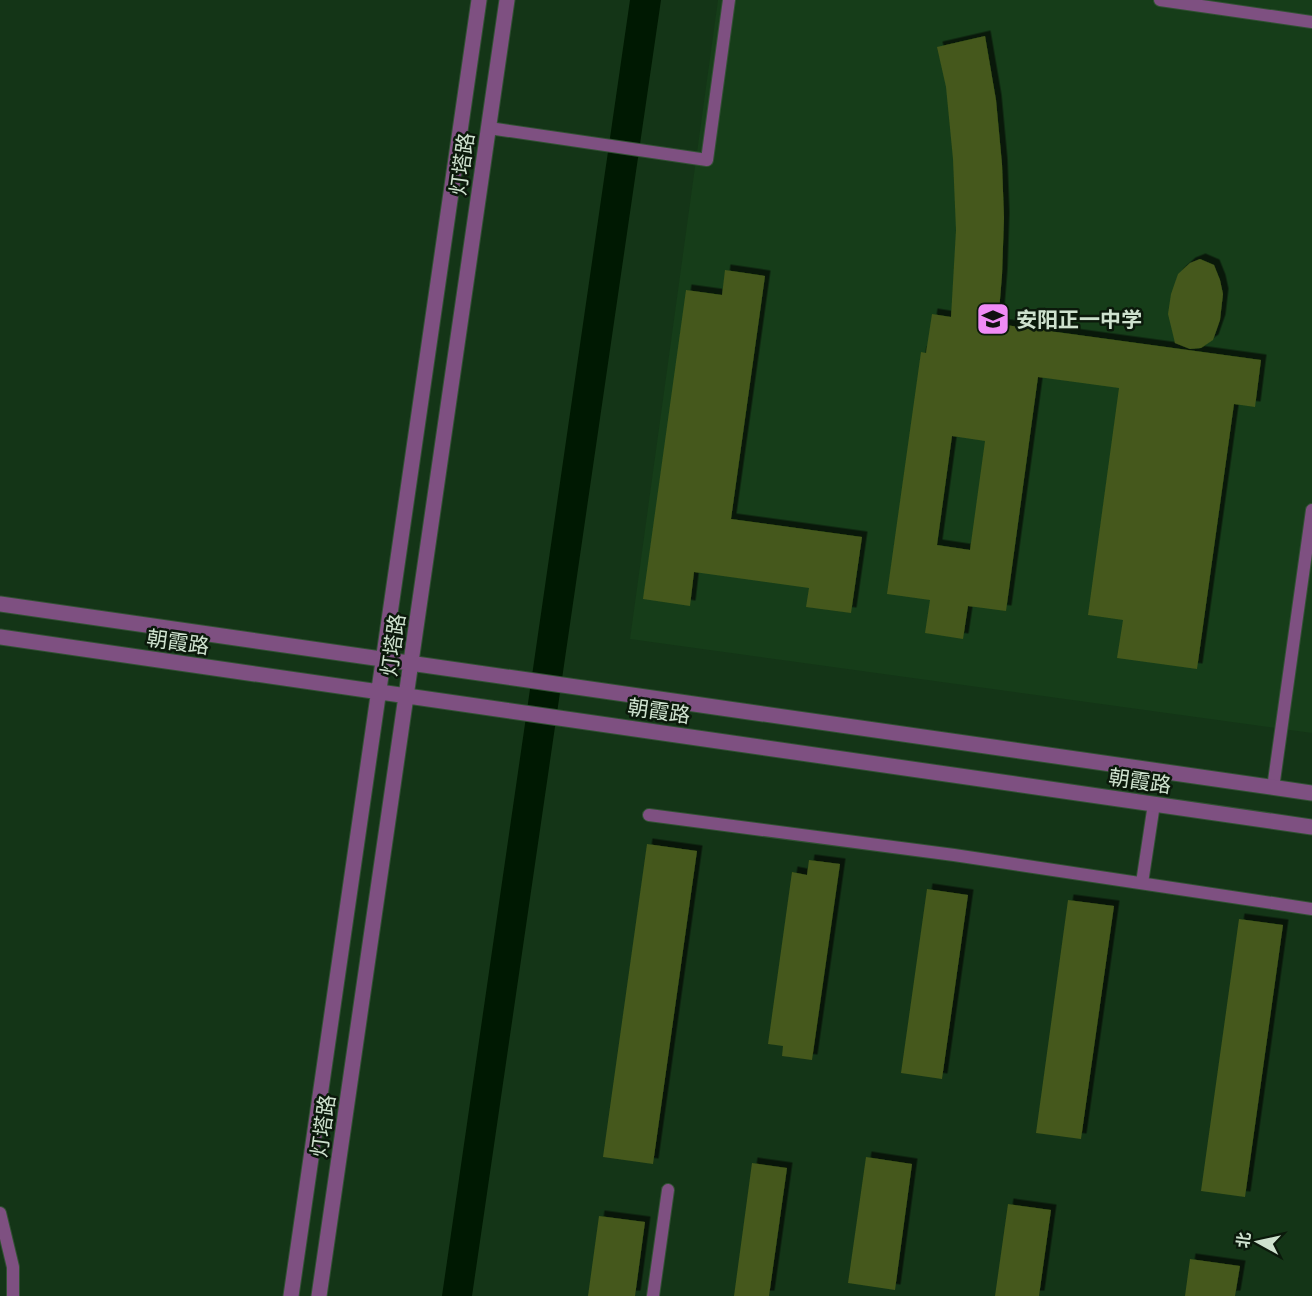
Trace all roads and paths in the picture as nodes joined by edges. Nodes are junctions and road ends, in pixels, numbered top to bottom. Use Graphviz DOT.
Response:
graph roads {
  1 [pos="479,0"];
  2 [pos="507,0"];
  3 [pos="729,0"];
  4 [pos="1160,0"];
  5 [pos="1312,22"];
  6 [pos="489,128"];
  7 [pos="1312,510"];
  8 [pos="0,604"];
  9 [pos="0,637"];
  10 [pos="383,659"];
  11 [pos="411,663"];
  12 [pos="379,692"];
  13 [pos="406,696"];
  14 [pos="1273,788"];
  15 [pos="1312,793"];
  16 [pos="1154,804"];
  17 [pos="649,815"];
  18 [pos="1312,827"];
  19 [pos="1142,883"];
  20 [pos="1312,909"];
  21 [pos="668,1190"];
  22 [pos="0,1214"];
  23 [pos="13,1296"];
  24 [pos="291,1296"];
  25 [pos="320,1296"];
  26 [pos="653,1296"];
  1 -- 10 [label="street, 灯塔路"];
  2 -- 6 [label="street, 灯塔路"];
  3 -- 6 [label="lane"];
  4 -- 5 [label="lane"];
  6 -- 11 [label="street, 灯塔路"];
  7 -- 14 [label="lane"];
  8 -- 10 [label="street, 朝霞路"];
  9 -- 12 [label="street, 朝霞路"];
  10 -- 11 [label="street, 朝霞路"];
  10 -- 12 [label="street, 灯塔路"];
  11 -- 13 [label="street, 灯塔路"];
  11 -- 14 [label="street, 朝霞路"];
  12 -- 13 [label="street, 朝霞路"];
  12 -- 24 [label="street, 灯塔路"];
  13 -- 16 [label="street, 朝霞路"];
  13 -- 25 [label="street, 灯塔路"];
  14 -- 15 [label="street, 朝霞路"];
  16 -- 18 [label="street, 朝霞路"];
  16 -- 19 [label="lane"];
  17 -- 19 [label="lane"];
  19 -- 20 [label="lane"];
  21 -- 26 [label="lane"];
  22 -- 23 [label="lane"];
}
